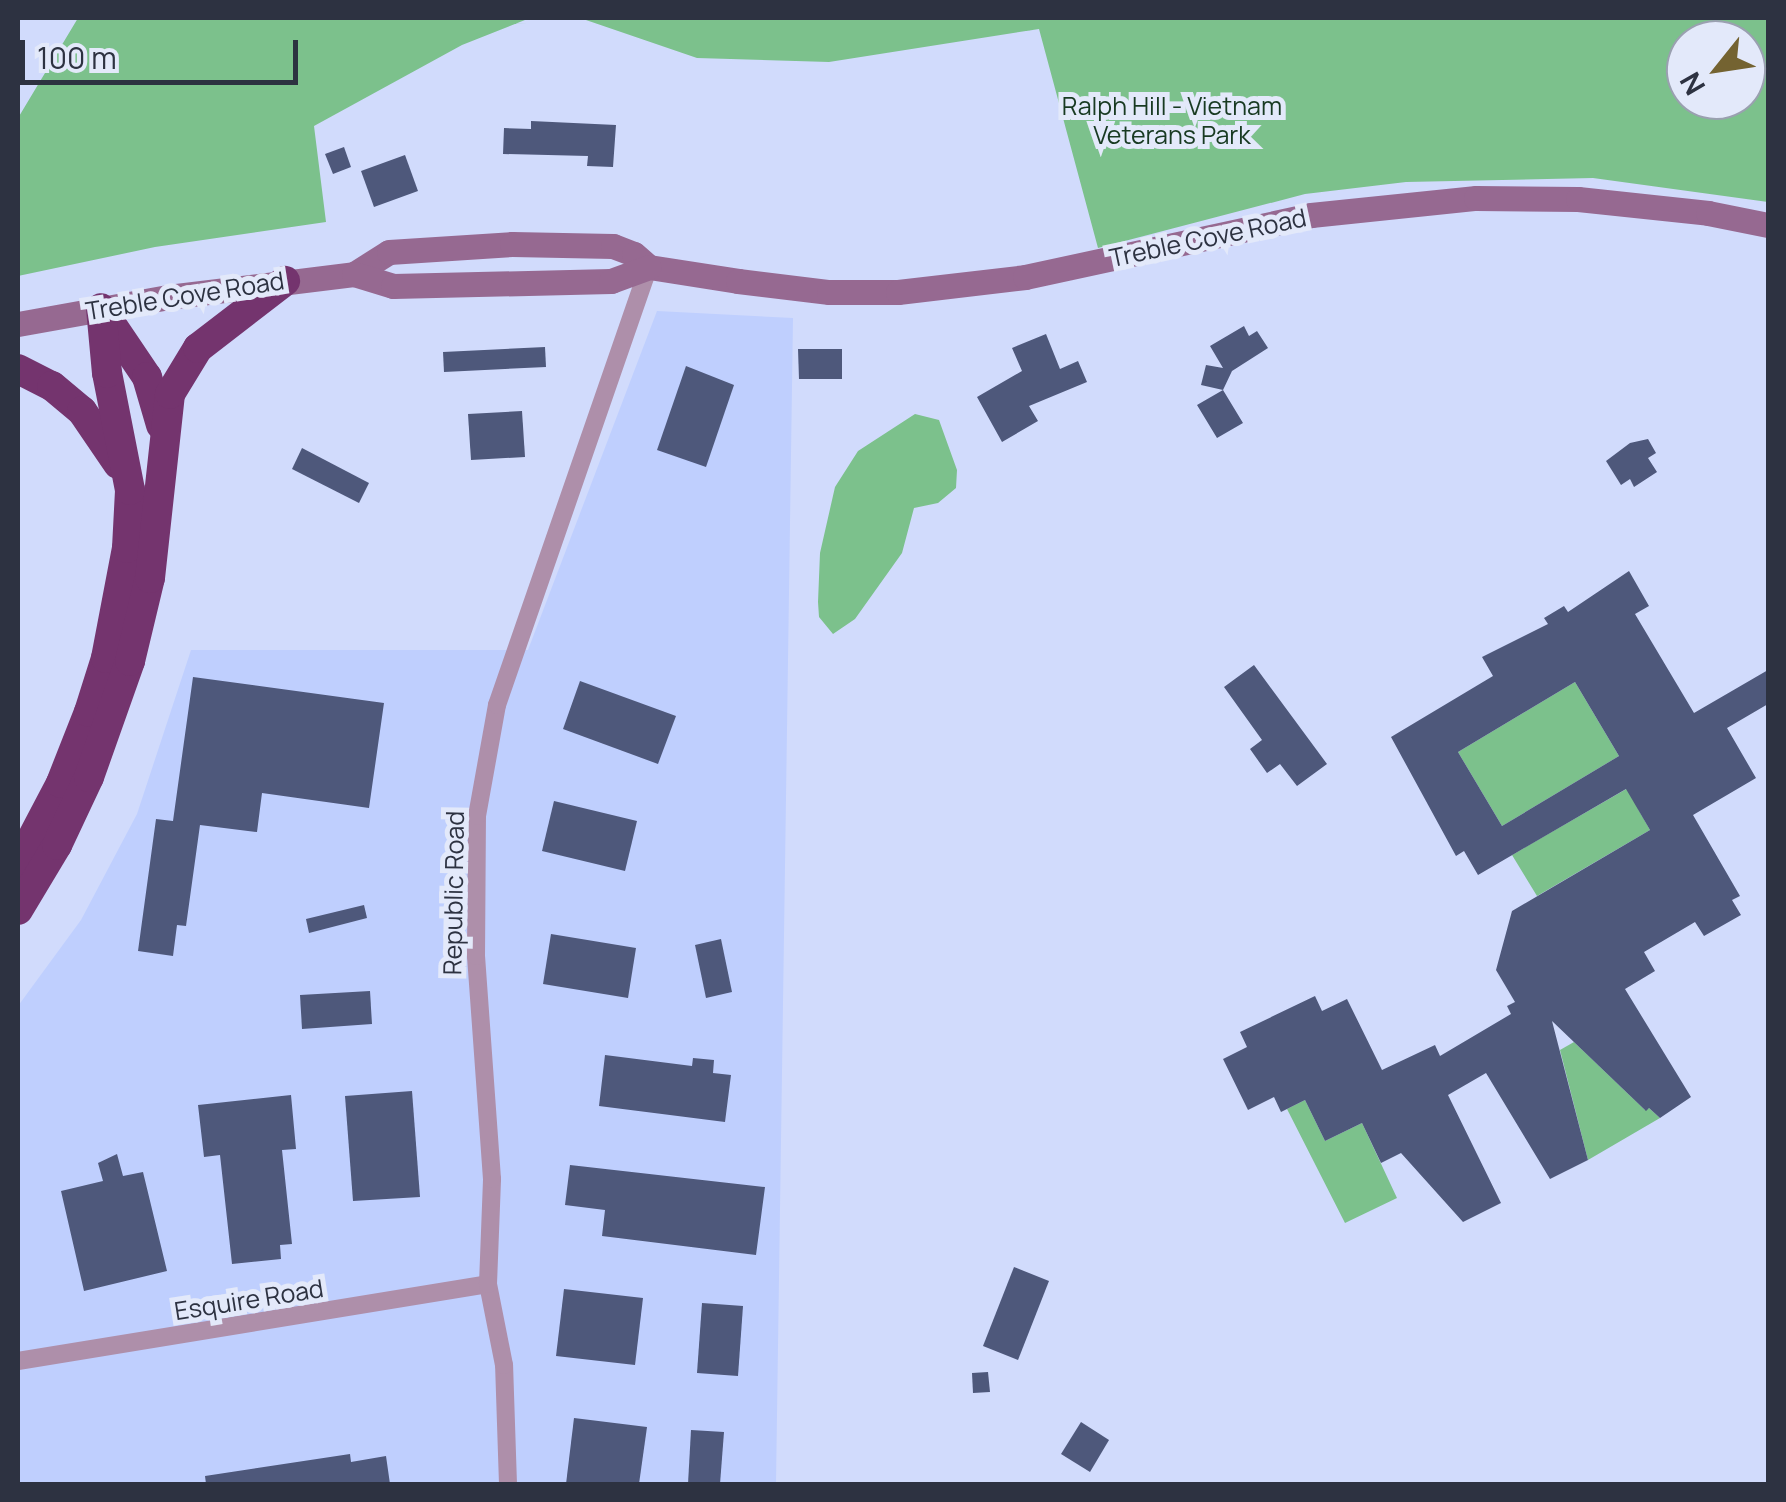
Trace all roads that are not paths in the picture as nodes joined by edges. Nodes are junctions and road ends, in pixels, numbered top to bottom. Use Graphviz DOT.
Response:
graph roads {
  1 [pos="1768,224"];
  2 [pos="472,247"];
  3 [pos="649,266"];
  4 [pos="354,274"];
  5 [pos="285,281"];
  6 [pos="474,282"];
  7 [pos="101,308"];
  8 [pos="18,324"];
  9 [pos="18,369"];
  10 [pos="163,433"];
  11 [pos="130,490"];
  12 [pos="18,866"];
  13 [pos="18,910"];
  14 [pos="488,1284"];
  15 [pos="18,1361"];
  16 [pos="508,1484"];
  1 -- 3 [label="main road, Treble Cove Road"];
  2 -- 3 [label="main road, Treble Cove Road"];
  2 -- 4 [label="main road, Treble Cove Road"];
  2 -- 6 [label="main road"];
  3 -- 6 [label="main road, Treble Cove Road"];
  3 -- 14 [label="street, Republic Road"];
  4 -- 5 [label="main road, Treble Cove Road"];
  4 -- 6 [label="main road, Treble Cove Road"];
  5 -- 7 [label="main road, Treble Cove Road"];
  5 -- 10 [label="highway"];
  7 -- 8 [label="main road, Treble Cove Road"];
  7 -- 10 [label="highway"];
  7 -- 11 [label="highway"];
  9 -- 11 [label="highway"];
  10 -- 13 [label="highway"];
  11 -- 12 [label="highway"];
  14 -- 15 [label="street, Esquire Road"];
  14 -- 16 [label="street, Republic Road"];
}
